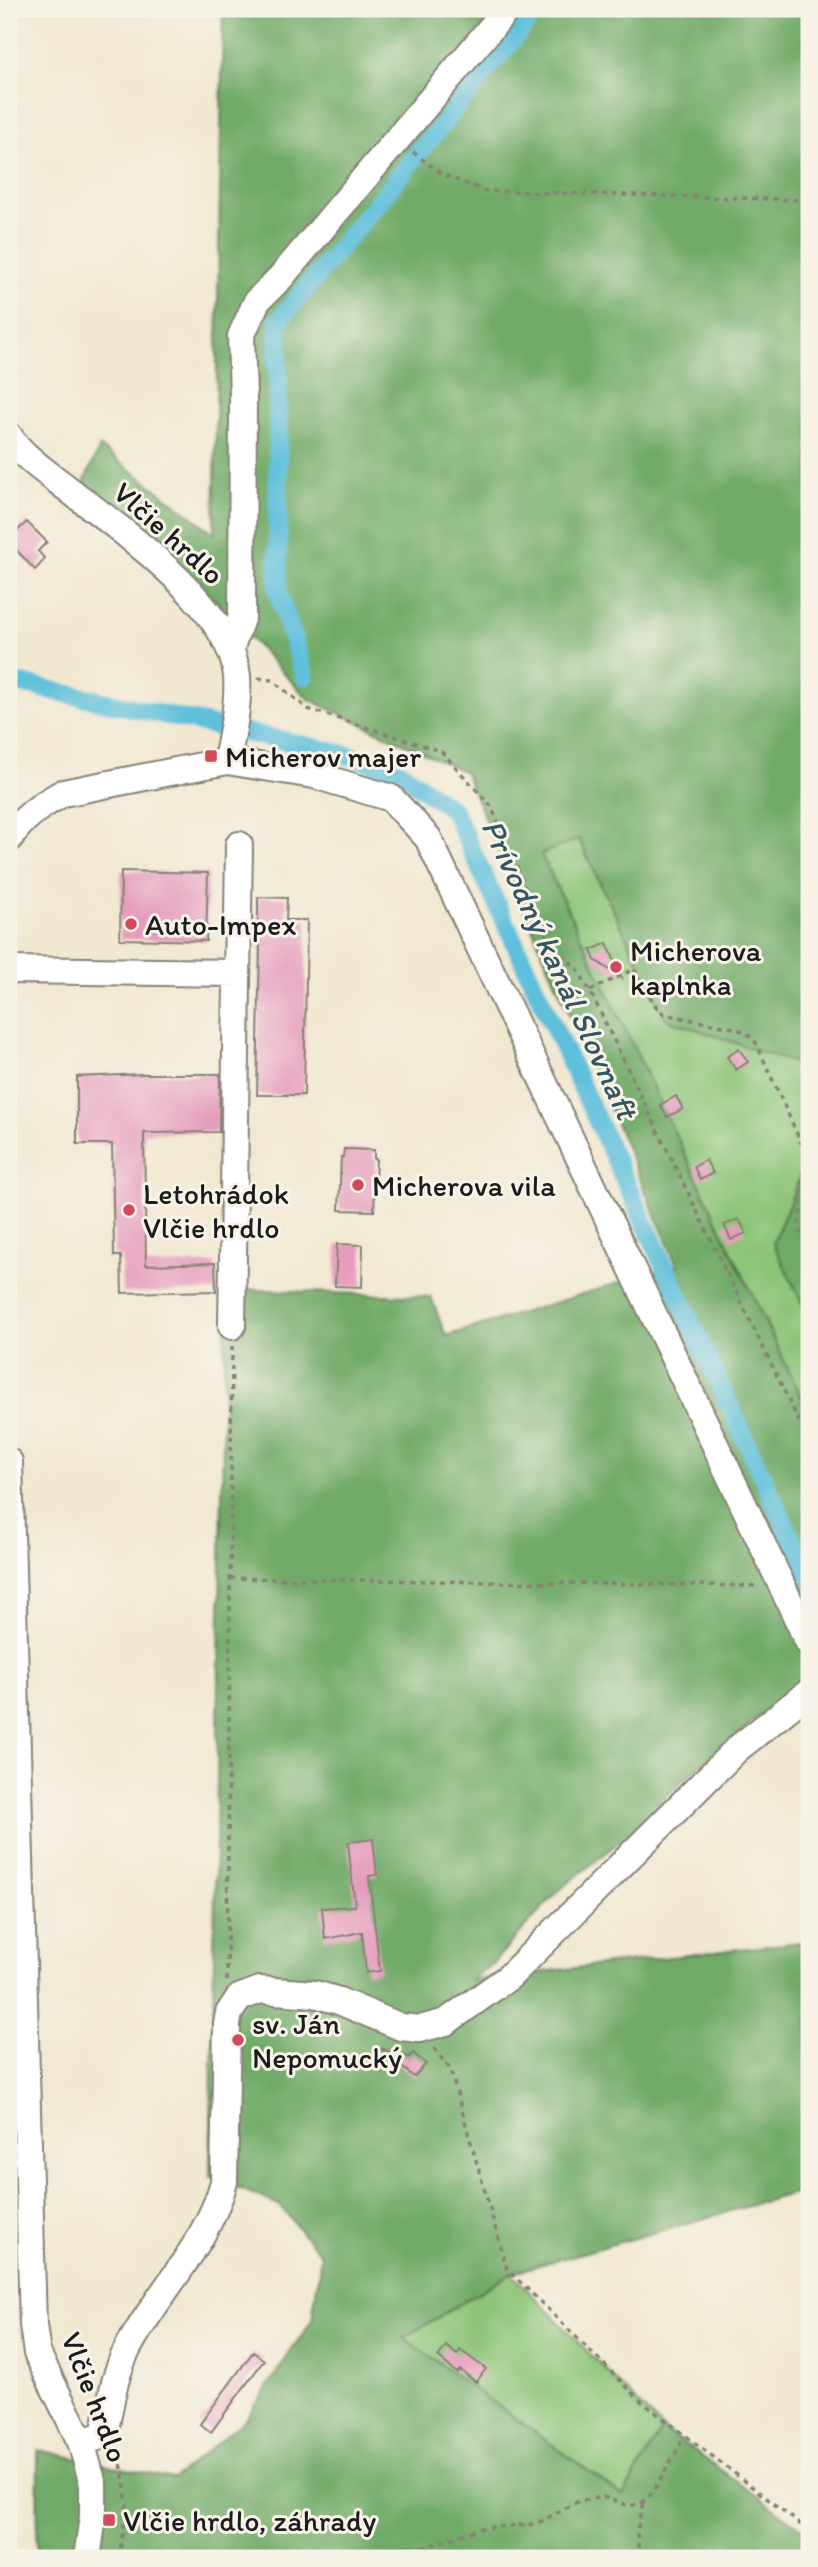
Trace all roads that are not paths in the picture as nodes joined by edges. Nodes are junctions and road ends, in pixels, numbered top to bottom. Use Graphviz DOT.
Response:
graph roads {
  1 [pos="507,9"];
  2 [pos="9,436"];
  3 [pos="231,647"];
  4 [pos="228,754"];
  5 [pos="9,839"];
  6 [pos="239,845"];
  7 [pos="9,970"];
  8 [pos="237,973"];
  9 [pos="232,1326"];
  10 [pos="9,1462"];
  11 [pos="809,1643"];
  12 [pos="809,1692"];
  13 [pos="93,2439"];
  14 [pos="87,2558"];
  1 -- 3 [label="street"];
  2 -- 3 [label="street, Vlčie hrdlo"];
  3 -- 4 [label="street, Vlčie hrdlo"];
  4 -- 5 [label="street"];
  4 -- 11 [label="street"];
  6 -- 8 [label="street"];
  7 -- 8 [label="street"];
  8 -- 9 [label="street"];
  10 -- 13 [label="street, Vlčie hrdlo"];
  12 -- 13 [label="street"];
  13 -- 14 [label="street, Vlčie hrdlo"];
}
